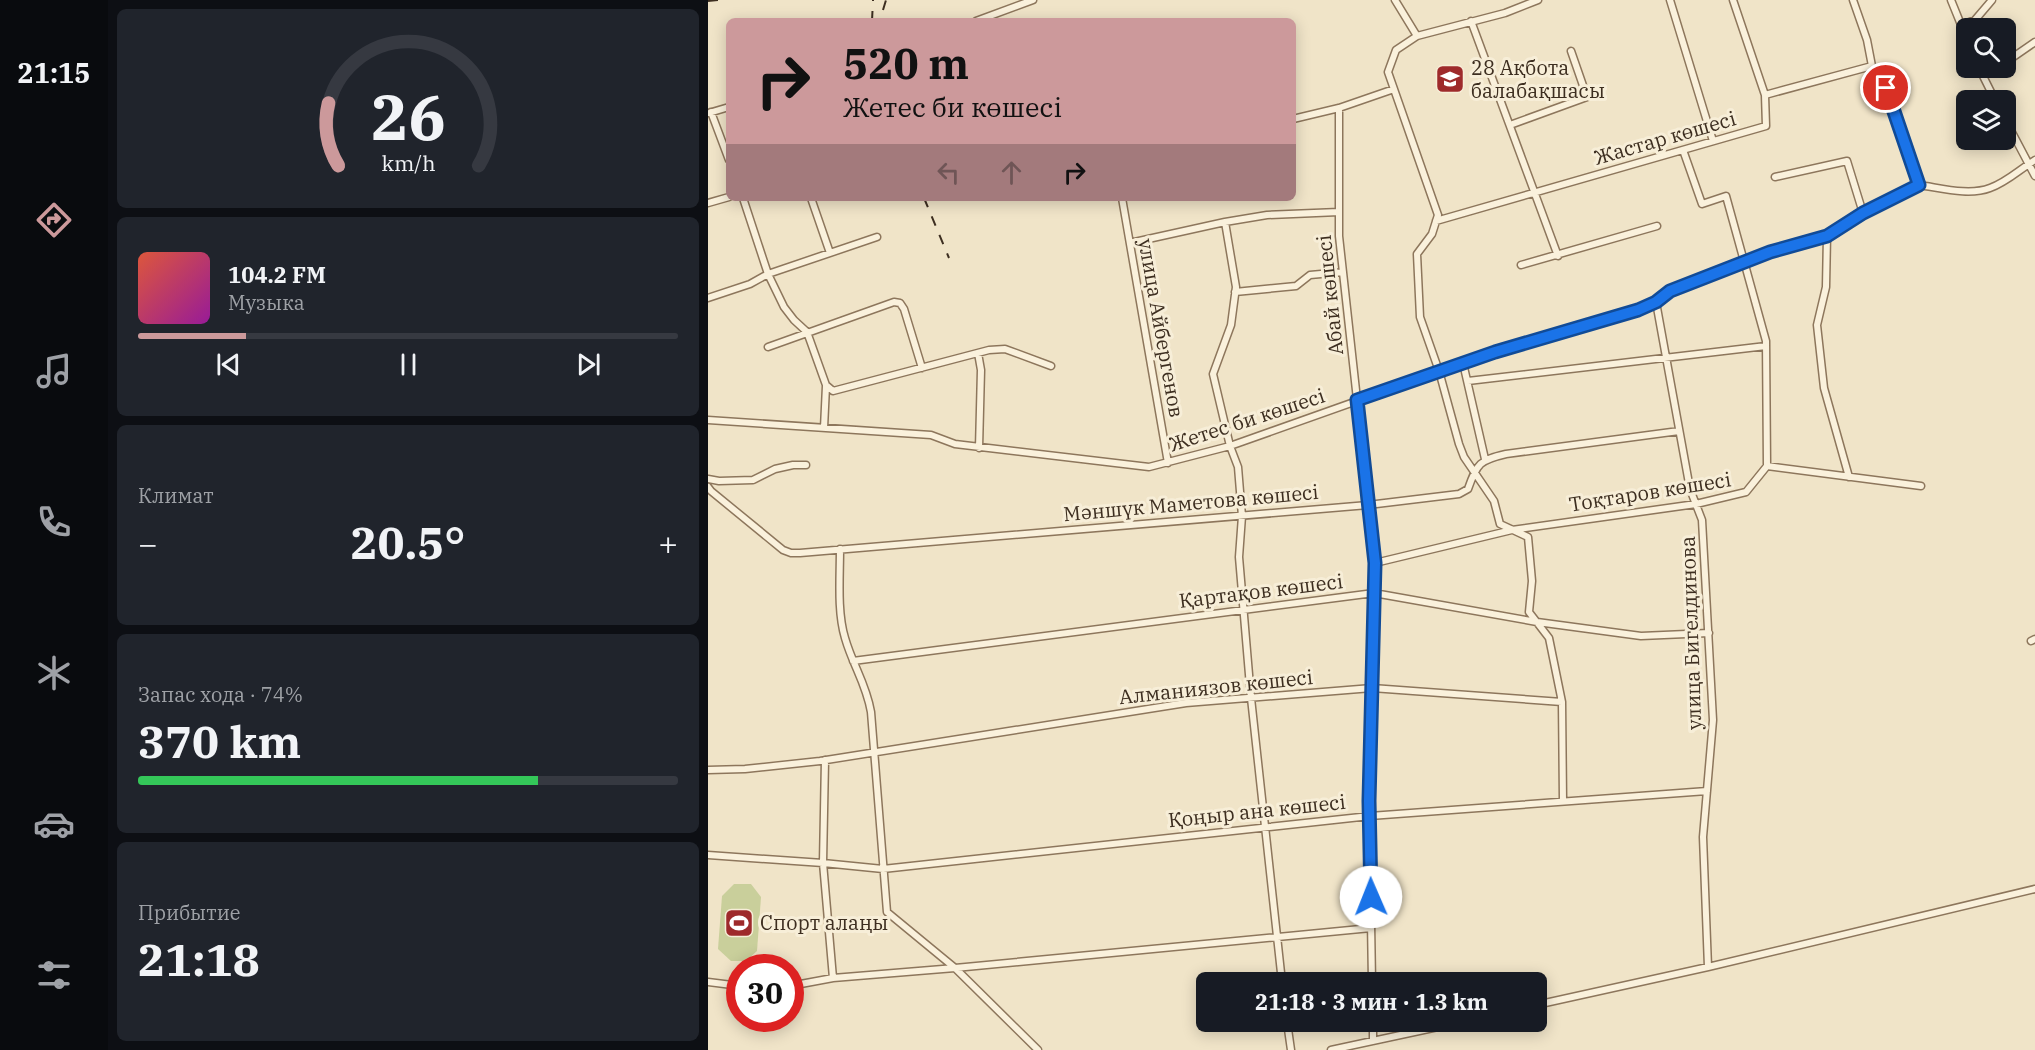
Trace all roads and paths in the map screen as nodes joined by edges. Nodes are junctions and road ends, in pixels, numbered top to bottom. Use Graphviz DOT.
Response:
graph roads {
  1 [pos="1033,0"];
  2 [pos="1395,0"];
  3 [pos="1538,0"];
  4 [pos="1670,0"];
  5 [pos="1733,0"];
  6 [pos="1853,0"];
  7 [pos="1951,0"];
  8 [pos="1992,0"];
  9 [pos="984,18"];
  10 [pos="1958,18"];
  11 [pos="1977,18"];
  12 [pos="1471,21"];
  13 [pos="1417,36"];
  14 [pos="2035,42"];
  15 [pos="1571,51"];
  16 [pos="2016,55"];
  17 [pos="1872,66"];
  18 [pos="1394,89"];
  19 [pos="1765,95"];
  20 [pos="726,108"];
  21 [pos="1340,108"];
  22 [pos="710,113"];
  23 [pos="1296,118"];
  24 [pos="1510,125"];
  25 [pos="1713,141"];
  26 [pos="2016,141"];
  27 [pos="1683,150"];
  28 [pos="726,151"];
  29 [pos="2035,160"];
  30 [pos="2028,164"];
  31 [pos="2035,176"];
  32 [pos="1775,177"];
  33 [pos="1919,185"];
  34 [pos="1535,193"];
  35 [pos="726,198"];
  36 [pos="744,201"];
  37 [pos="812,201"];
  38 [pos="1123,201"];
  39 [pos="708,203"];
  40 [pos="1339,212"];
  41 [pos="1863,213"];
  42 [pos="1225,222"];
  43 [pos="1436,222"];
  44 [pos="1657,226"];
  45 [pos="1827,236"];
  46 [pos="877,237"];
  47 [pos="1130,243"];
  48 [pos="830,253"];
  49 [pos="1558,256"];
  50 [pos="1744,262"];
  51 [pos="1521,265"];
  52 [pos="1343,272"];
  53 [pos="768,274"];
  54 [pos="1235,292"];
  55 [pos="708,298"];
  56 [pos="1656,302"];
  57 [pos="807,332"];
  58 [pos="1766,346"];
  59 [pos="768,347"];
  60 [pos="978,353"];
  61 [pos="1666,358"];
  62 [pos="1463,363"];
  63 [pos="1051,366"];
  64 [pos="922,368"];
  65 [pos="1439,371"];
  66 [pos="1468,381"];
  67 [pos="826,385"];
  68 [pos="1357,400"];
  69 [pos="708,420"];
  70 [pos="824,428"];
  71 [pos="1679,431"];
  72 [pos="1230,446"];
  73 [pos="979,448"];
  74 [pos="1485,459"];
  75 [pos="1168,463"];
  76 [pos="806,465"];
  77 [pos="1767,466"];
  78 [pos="1473,473"];
  79 [pos="1849,477"];
  80 [pos="708,479"];
  81 [pos="1922,486"];
  82 [pos="708,487"];
  83 [pos="1696,504"];
  84 [pos="1368,505"];
  85 [pos="1242,516"];
  86 [pos="1512,530"];
  87 [pos="840,549"];
  88 [pos="1375,563"];
  89 [pos="1374,593"];
  90 [pos="1243,610"];
  91 [pos="1537,622"];
  92 [pos="1708,633"];
  93 [pos="853,662"];
  94 [pos="1372,688"];
  95 [pos="1251,698"];
  96 [pos="1562,702"];
  97 [pos="875,751"];
  98 [pos="825,760"];
  99 [pos="708,770"];
  100 [pos="1707,791"];
  101 [pos="1563,801"];
  102 [pos="1370,816"];
  103 [pos="1264,827"];
  104 [pos="708,855"];
  105 [pos="823,863"];
  106 [pos="883,869"];
  107 [pos="2035,889"];
  108 [pos="1371,928"];
  109 [pos="1277,936"];
  110 [pos="1708,967"];
  111 [pos="955,968"];
  112 [pos="1281,972"];
  113 [pos="1372,972"];
  114 [pos="833,978"];
  115 [pos="708,982"];
  116 [pos="804,983"];
  117 [pos="726,984"];
  118 [pos="1547,1003"];
  119 [pos="1288,1032"];
  120 [pos="1373,1032"];
  121 [pos="1415,1032"];
  122 [pos="1373,1041"];
  123 [pos="1038,1050"];
  124 [pos="1290,1050"];
  125 [pos="1331,1050"];
  1 -- 9 [label="street"];
  2 -- 13 [label="street"];
  3 -- 12 [label="street"];
  4 -- 25 [label="street"];
  5 -- 19 [label="street"];
  6 -- 17 [label="street"];
  7 -- 10 [label="street"];
  8 -- 11 [label="street"];
  12 -- 13 [label="street"];
  12 -- 24 [label="street"];
  13 -- 18 [label="street"];
  14 -- 16 [label="street"];
  15 -- 24 [label="street"];
  17 -- 19 [label="street"];
  17 -- 33 [label="street"];
  18 -- 21 [label="street"];
  18 -- 43 [label="street"];
  19 -- 25 [label="street, Жастар көшесі"];
  20 -- 22 [label="street"];
  21 -- 23 [label="street"];
  21 -- 40 [label="street, Абай көшесі"];
  22 -- 28 [label="street"];
  24 -- 34 [label="street"];
  25 -- 27 [label="street, Жастар көшесі"];
  26 -- 30 [label="street"];
  27 -- 34 [label="street, Жастар көшесі"];
  27 -- 50 [label="street"];
  29 -- 30 [label="street"];
  30 -- 31 [label="street"];
  30 -- 33 [label="street"];
  32 -- 41 [label="street"];
  33 -- 41 [label="street, Жетес би көшесі"];
  34 -- 43 [label="street, Жастар көшесі"];
  34 -- 49 [label="street"];
  35 -- 39 [label="street"];
  36 -- 53 [label="street"];
  37 -- 48 [label="street"];
  38 -- 47 [label="street, улица Айбергенов"];
  40 -- 42 [label="street"];
  40 -- 52 [label="street, Абай көшесі"];
  41 -- 45 [label="street, Жетес би көшесі"];
  42 -- 47 [label="street"];
  42 -- 54 [label="street"];
  43 -- 65 [label="street"];
  44 -- 49 [label="street"];
  45 -- 50 [label="street, Жетес би көшесі"];
  45 -- 79 [label="street"];
  46 -- 48 [label="street"];
  47 -- 75 [label="street, улица Айбергенов"];
  48 -- 53 [label="street"];
  49 -- 51 [label="street"];
  50 -- 56 [label="street, Жетес би көшесі"];
  50 -- 58 [label="street"];
  52 -- 54 [label="street"];
  52 -- 68 [label="street, Абай көшесі"];
  53 -- 55 [label="street"];
  53 -- 57 [label="street"];
  54 -- 72 [label="street"];
  56 -- 61 [label="street, улица Бигелдинова"];
  56 -- 62 [label="street, Жетес би көшесі"];
  57 -- 59 [label="street"];
  57 -- 64 [label="street"];
  57 -- 67 [label="street"];
  58 -- 61 [label="street"];
  58 -- 77 [label="street"];
  60 -- 63 [label="street"];
  60 -- 64 [label="street"];
  60 -- 73 [label="street"];
  61 -- 66 [label="street"];
  61 -- 71 [label="street, улица Бигелдинова"];
  62 -- 65 [label="street, Жетес би көшесі"];
  62 -- 66 [label="street"];
  64 -- 67 [label="street"];
  65 -- 68 [label="street, Жетес би көшесі"];
  65 -- 78 [label="street"];
  66 -- 74 [label="street"];
  67 -- 70 [label="street"];
  68 -- 72 [label="street, Жетес би көшесі"];
  68 -- 84 [label="street, Абай көшесі"];
  69 -- 70 [label="street, Жетес би көшесі"];
  70 -- 73 [label="street, Жетес би көшесі"];
  71 -- 74 [label="street"];
  71 -- 83 [label="street, улица Бигелдинова"];
  72 -- 75 [label="street, Жетес би көшесі"];
  72 -- 85 [label="street"];
  73 -- 75 [label="street, Жетес би көшесі"];
  74 -- 78 [label="street, Мәншүк Маметова көшесі"];
  76 -- 80 [label="street"];
  77 -- 79 [label="street"];
  77 -- 83 [label="street, Тоқтаров көшесі"];
  78 -- 84 [label="street, Мәншүк Маметова көшесі"];
  78 -- 86 [label="street"];
  79 -- 81 [label="street"];
  82 -- 87 [label="street, Мәншүк Маметова көшесі"];
  83 -- 86 [label="street, Тоқтаров көшесі"];
  83 -- 92 [label="street, улица Бигелдинова"];
  84 -- 85 [label="street, Мәншүк Маметова көшесі"];
  84 -- 88 [label="street, Абай көшесі"];
  85 -- 87 [label="street, Мәншүк Маметова көшесі"];
  85 -- 90 [label="street"];
  86 -- 88 [label="street, Тоқтаров көшесі"];
  86 -- 91 [label="street"];
  87 -- 93 [label="street"];
  88 -- 89 [label="street, Абай көшесі"];
  89 -- 90 [label="street, Қартақов көшесі"];
  89 -- 91 [label="street, Қартақов көшесі"];
  89 -- 94 [label="street, Абай көшесі"];
  90 -- 93 [label="street, Қартақов көшесі"];
  90 -- 95 [label="street"];
  91 -- 92 [label="street, Қартақов көшесі"];
  91 -- 96 [label="street"];
  92 -- 100 [label="street, улица Бигелдинова"];
  93 -- 97 [label="street"];
  94 -- 95 [label="street, Алманиязов көшесі"];
  94 -- 96 [label="street, Алманиязов көшесі"];
  94 -- 102 [label="street, Абай көшесі"];
  95 -- 97 [label="street, Алманиязов көшесі"];
  95 -- 103 [label="street"];
  96 -- 101 [label="street"];
  97 -- 98 [label="street, Алманиязов көшесі"];
  97 -- 106 [label="street"];
  98 -- 99 [label="street, Алманиязов көшесі"];
  98 -- 105 [label="street"];
  100 -- 101 [label="street, Қоңыр ана көшесі"];
  100 -- 110 [label="street, улица Бигелдинова"];
  101 -- 102 [label="street, Қоңыр ана көшесі"];
  102 -- 103 [label="street, Қоңыр ана көшесі"];
  102 -- 108 [label="street, Абай көшесі"];
  103 -- 106 [label="street, Қоңыр ана көшесі"];
  103 -- 109 [label="street"];
  104 -- 105 [label="street, Қоңыр ана көшесі"];
  105 -- 106 [label="street, Қоңыр ана көшесі"];
  105 -- 114 [label="street"];
  106 -- 111 [label="street"];
  107 -- 110 [label="street"];
  108 -- 109 [label="street"];
  108 -- 113 [label="street, Абай көшесі"];
  109 -- 111 [label="street"];
  109 -- 112 [label="street"];
  110 -- 118 [label="street"];
  111 -- 114 [label="street"];
  111 -- 123 [label="street"];
  114 -- 116 [label="street"];
  115 -- 117 [label="street"];
  119 -- 124 [label="street"];
  120 -- 122 [label="street"];
  121 -- 122 [label="street"];
  122 -- 125 [label="street"];
}
